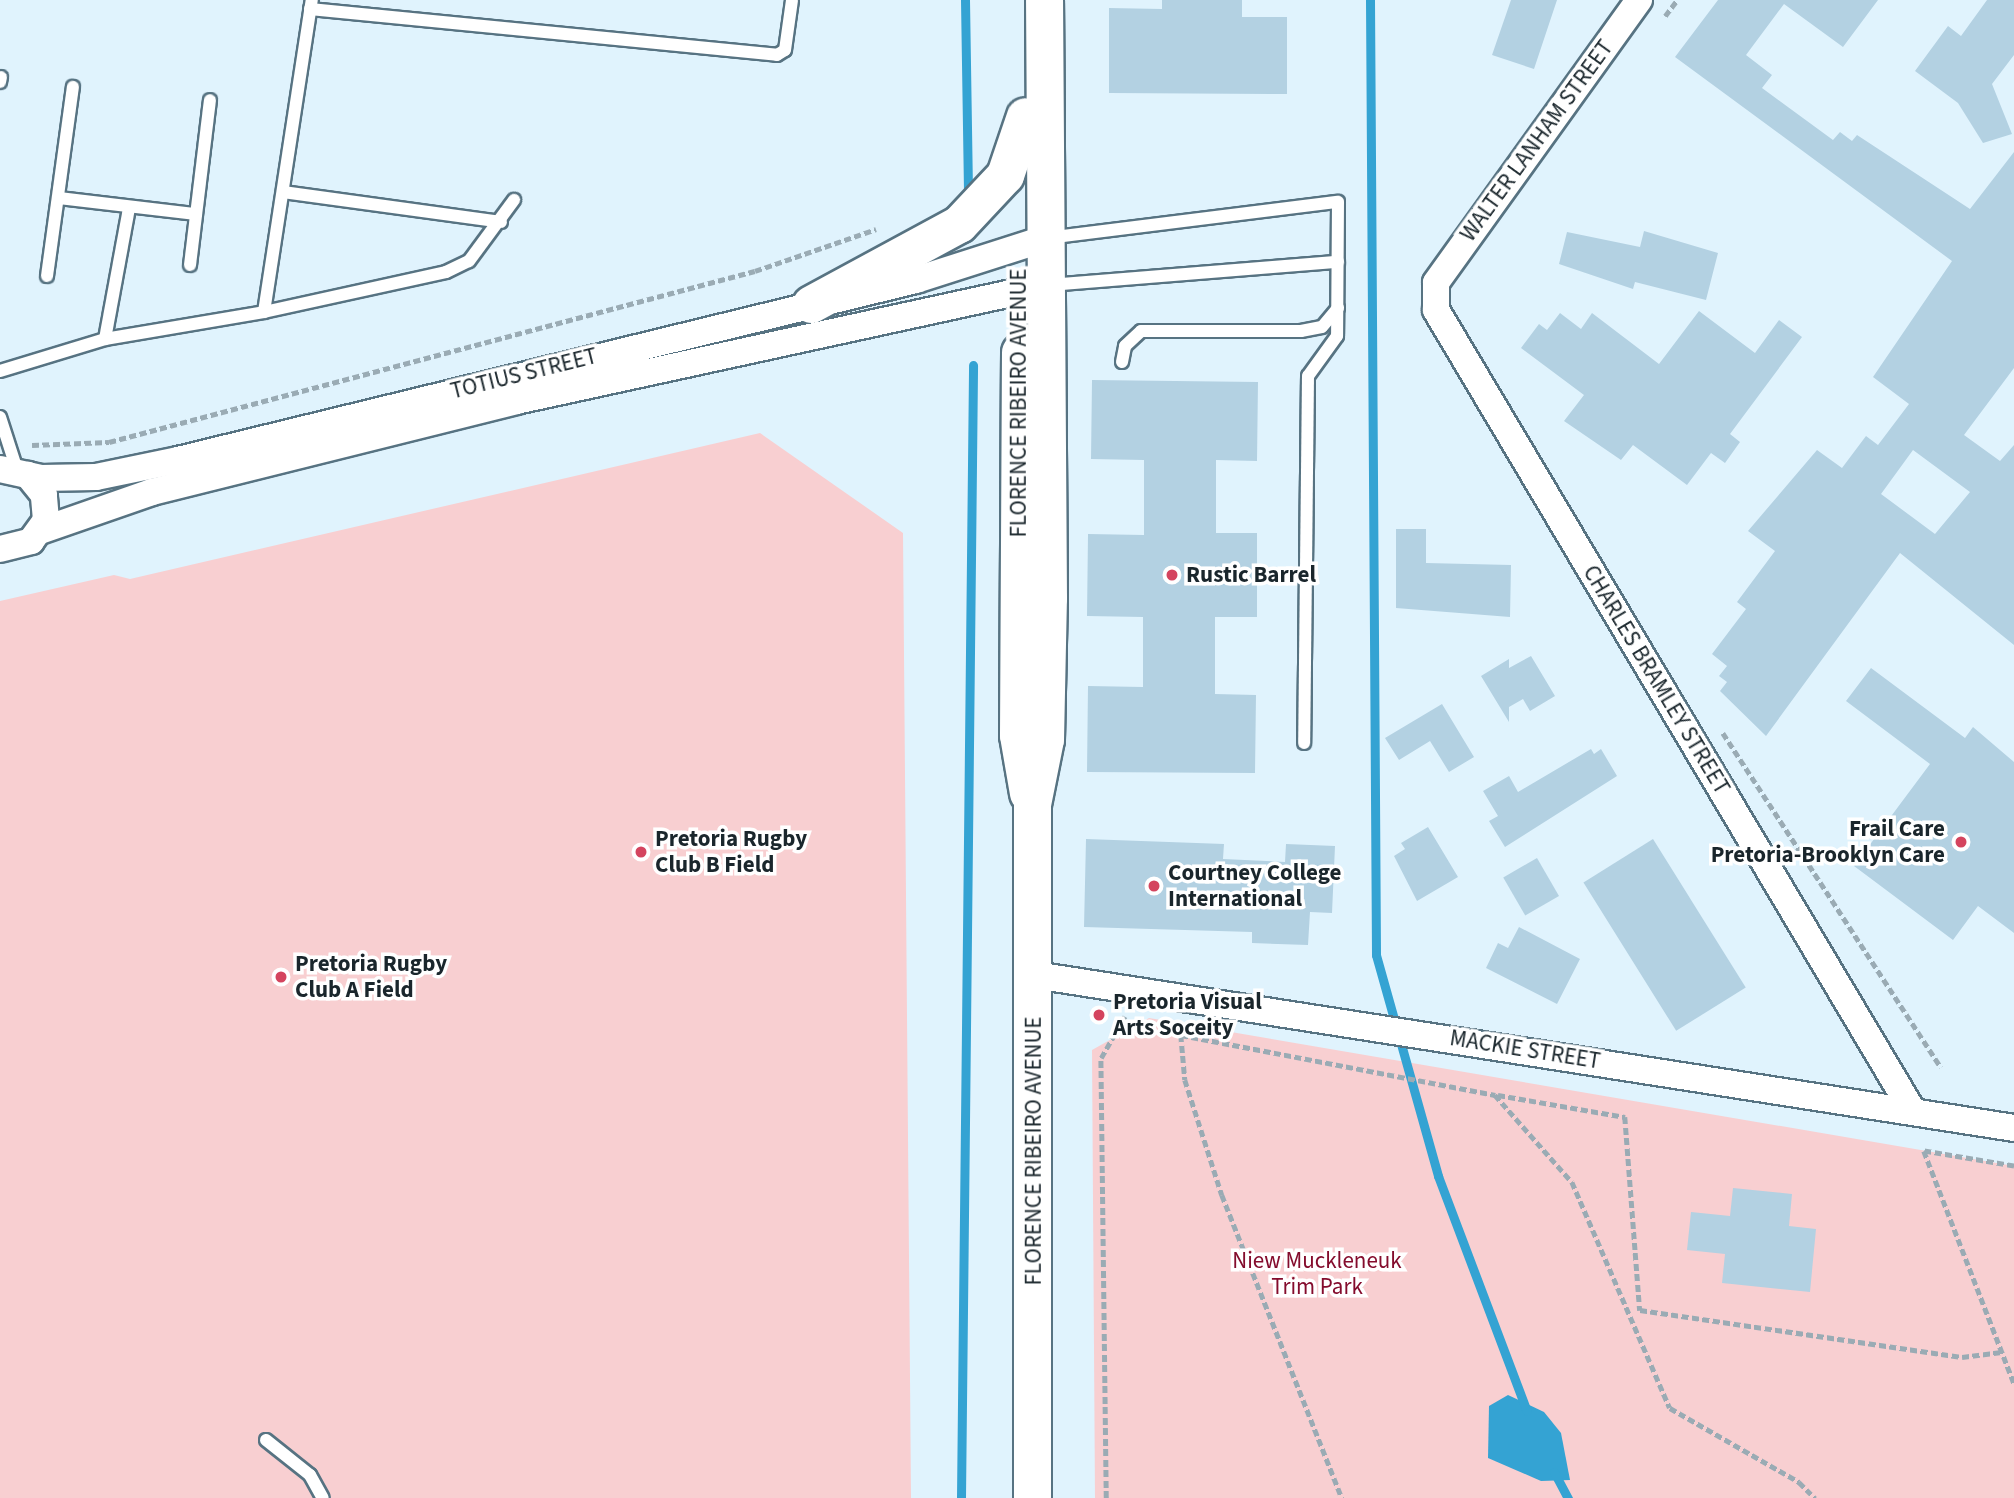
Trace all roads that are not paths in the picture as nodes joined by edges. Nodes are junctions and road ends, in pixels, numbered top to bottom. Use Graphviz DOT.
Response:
graph roads {
  1 [pos="792,0"];
  2 [pos="1023,0"];
  3 [pos="1044,0"];
  4 [pos="1639,0"];
  5 [pos="311,4"];
  6 [pos="1,77"];
  7 [pos="0,82"];
  8 [pos="73,87"];
  9 [pos="210,100"];
  10 [pos="1025,116"];
  11 [pos="283,192"];
  12 [pos="59,198"];
  13 [pos="514,200"];
  14 [pos="130,208"];
  15 [pos="196,214"];
  16 [pos="501,222"];
  17 [pos="1032,242"];
  18 [pos="1338,262"];
  19 [pos="190,265"];
  20 [pos="47,276"];
  21 [pos="1436,283"];
  22 [pos="1032,287"];
  23 [pos="811,304"];
  24 [pos="1338,307"];
  25 [pos="264,312"];
  26 [pos="105,339"];
  27 [pos="1122,362"];
  28 [pos="0,371"];
  29 [pos="0,417"];
  30 [pos="13,465"];
  31 [pos="40,531"];
  32 [pos="0,549"];
  33 [pos="1304,743"];
  34 [pos="1035,975"];
  35 [pos="1912,1110"];
  36 [pos="2014,1128"];
  37 [pos="266,1440"];
  38 [pos="323,1498"];
  39 [pos="1032,1498"];
  1 -- 5 [label="lane"];
  2 -- 10 [label="main road, FLORENCE RIBEIRO AVENUE"];
  3 -- 17 [label="main road, FLORENCE RIBEIRO AVENUE"];
  4 -- 21 [label="street, WALTER LANHAM STREET"];
  5 -- 11 [label="lane"];
  6 -- 7 [label="lane"];
  8 -- 12 [label="lane"];
  9 -- 15 [label="lane"];
  10 -- 17 [label="main road, FLORENCE RIBEIRO AVENUE"];
  10 -- 23 [label="main road"];
  11 -- 16 [label="lane"];
  11 -- 25 [label="lane"];
  12 -- 14 [label="lane"];
  12 -- 20 [label="lane"];
  13 -- 16 [label="lane"];
  14 -- 15 [label="lane"];
  14 -- 26 [label="lane"];
  15 -- 19 [label="lane"];
  16 -- 25 [label="lane"];
  17 -- 18 [label="lane"];
  17 -- 22 [label="main road, FLORENCE RIBEIRO AVENUE"];
  17 -- 23 [label="street, TOTIUS STREET"];
  18 -- 22 [label="lane"];
  18 -- 24 [label="lane"];
  21 -- 35 [label="street, CHARLES BRAMLEY STREET"];
  22 -- 31 [label="street, TOTIUS STREET"];
  22 -- 34 [label="main road, FLORENCE RIBEIRO AVENUE"];
  23 -- 30 [label="street, TOTIUS STREET"];
  24 -- 27 [label="lane"];
  24 -- 33 [label="lane"];
  25 -- 26 [label="lane"];
  26 -- 28 [label="lane"];
  29 -- 30 [label="lane"];
  30 -- 31 [label="street"];
  31 -- 32 [label="street, TOTIUS STREET"];
  34 -- 35 [label="street, MACKIE STREET"];
  34 -- 39 [label="main road, FLORENCE RIBEIRO AVENUE"];
  35 -- 36 [label="street, MACKIE STREET"];
  37 -- 38 [label="lane"];
}
